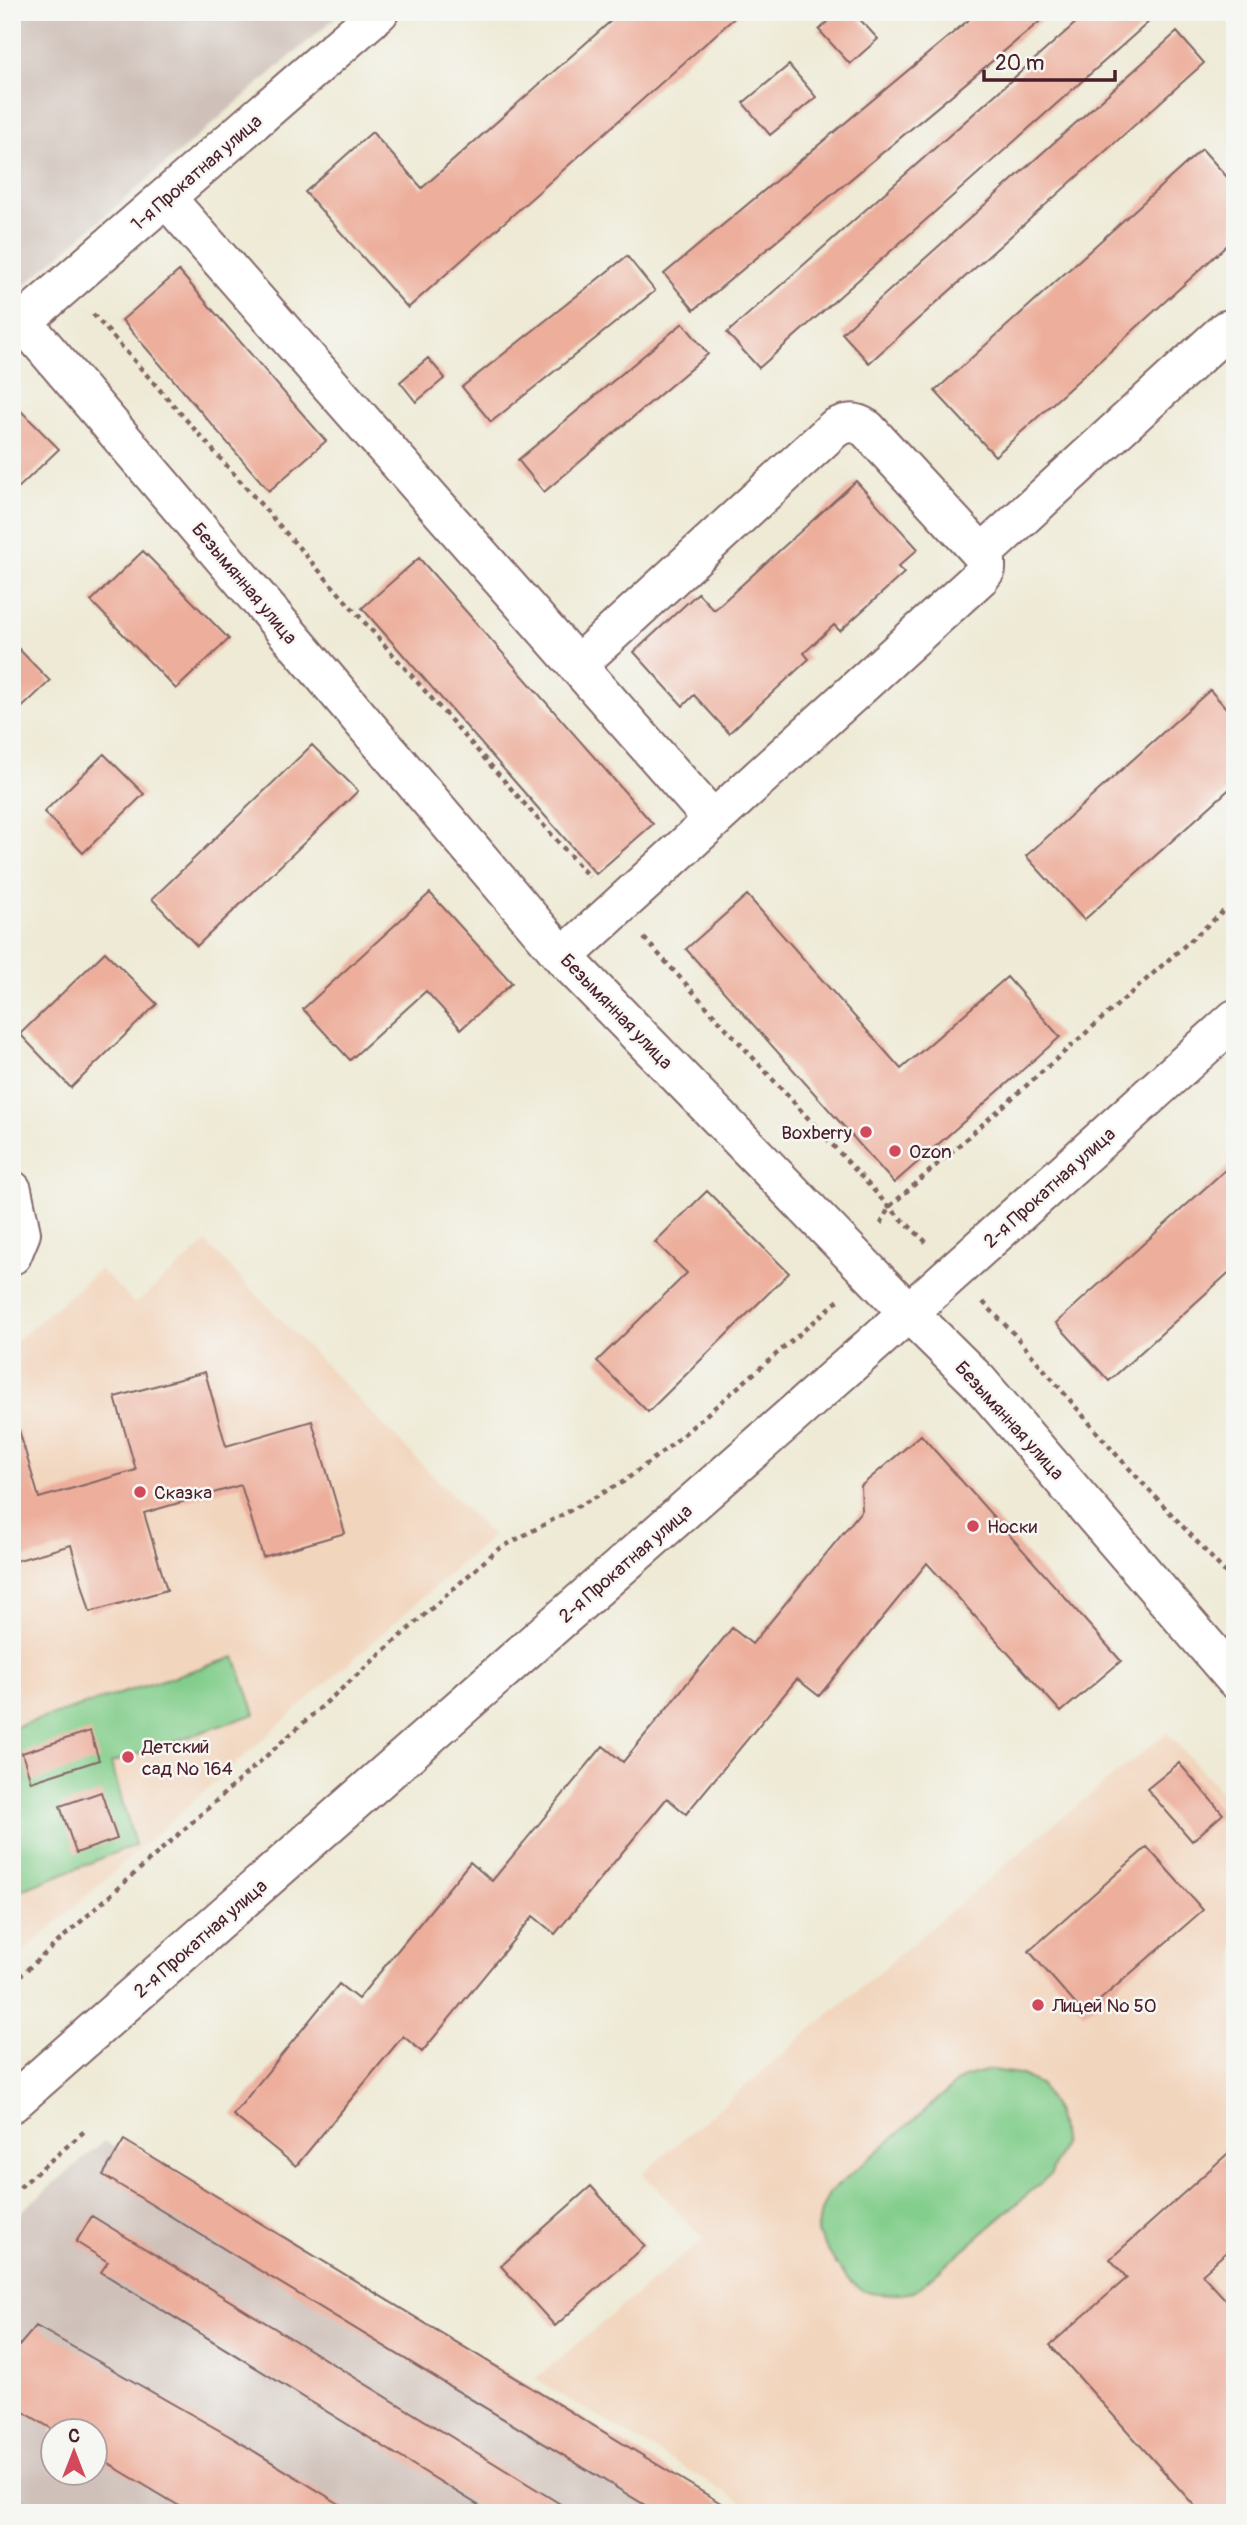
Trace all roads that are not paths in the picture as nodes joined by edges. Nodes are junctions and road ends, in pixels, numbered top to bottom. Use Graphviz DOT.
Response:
graph roads {
  1 [pos="379,12"];
  2 [pos="166,198"];
  3 [pos="18,326"];
  4 [pos="1226,330"];
  5 [pos="982,554"];
  6 [pos="577,665"];
  7 [pos="713,820"];
  8 [pos="563,957"];
  9 [pos="1235,1019"];
  10 [pos="12,1190"];
  11 [pos="12,1255"];
  12 [pos="909,1313"];
  13 [pos="1235,1679"];
  14 [pos="12,2103"];
  1 -- 2 [label="street, 1-я Прокатная улица"];
  2 -- 3 [label="street, 1-я Прокатная улица"];
  2 -- 6 [label="street"];
  3 -- 8 [label="street, Безымянная улица"];
  4 -- 5 [label="street"];
  5 -- 6 [label="street"];
  5 -- 7 [label="street"];
  6 -- 7 [label="street"];
  7 -- 8 [label="street"];
  8 -- 12 [label="street, Безымянная улица"];
  9 -- 12 [label="street, 2-я Прокатная улица"];
  10 -- 11 [label="street"];
  12 -- 13 [label="street, Безымянная улица"];
  12 -- 14 [label="street, 2-я Прокатная улица"];
}
